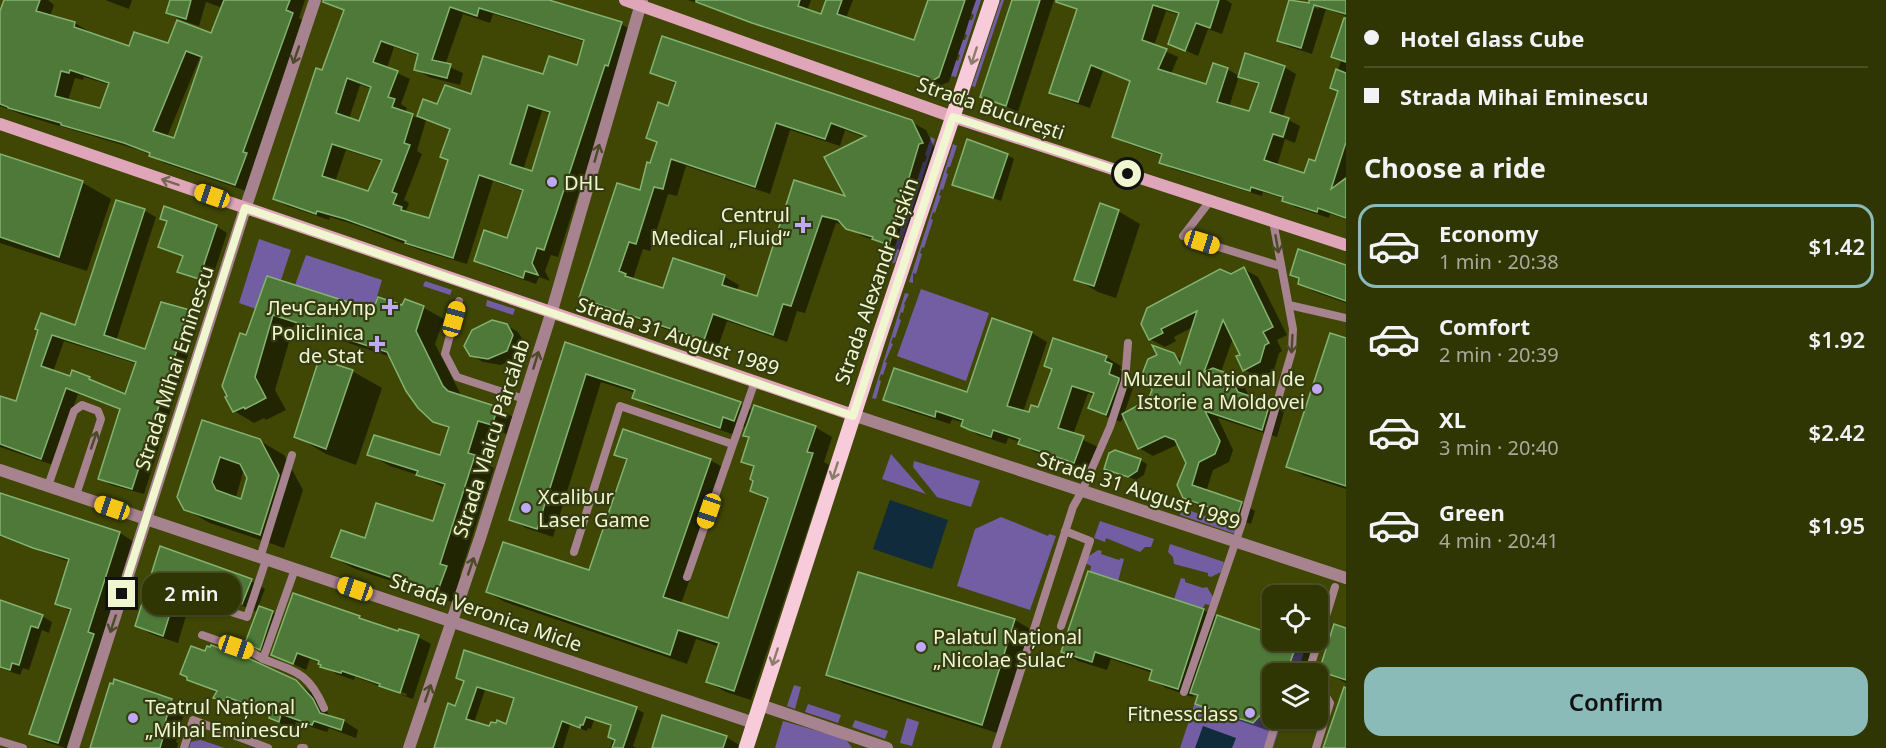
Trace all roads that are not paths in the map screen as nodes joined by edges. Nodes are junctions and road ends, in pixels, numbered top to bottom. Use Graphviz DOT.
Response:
graph roads {
  1 [pos="315,0"];
  2 [pos="625,0"];
  3 [pos="992,0"];
  4 [pos="642,3"];
  5 [pos="953,117"];
  6 [pos="0,124"];
  7 [pos="1210,201"];
  8 [pos="245,208"];
  9 [pos="1273,221"];
  10 [pos="1346,245"];
  11 [pos="1280,266"];
  12 [pos="459,301"];
  13 [pos="1289,305"];
  14 [pos="551,314"];
  15 [pos="1346,318"];
  16 [pos="1128,343"];
  17 [pos="755,381"];
  18 [pos="524,399"];
  19 [pos="853,416"];
  20 [pos="732,444"];
  21 [pos="292,455"];
  22 [pos="0,470"];
  23 [pos="48,486"];
  24 [pos="1082,491"];
  25 [pos="76,495"];
  26 [pos="146,519"];
  27 [pos="1065,531"];
  28 [pos="1235,542"];
  29 [pos="574,552"];
  30 [pos="263,559"];
  31 [pos="295,569"];
  32 [pos="687,577"];
  33 [pos="1346,578"];
  34 [pos="1335,588"];
  35 [pos="190,599"];
  36 [pos="452,621"];
  37 [pos="1061,626"];
  38 [pos="202,635"];
  39 [pos="263,659"];
  40 [pos="1311,663"];
  41 [pos="1184,692"];
  42 [pos="760,705"];
  43 [pos="324,708"];
  44 [pos="754,723"];
  45 [pos="1274,729"];
  46 [pos="1322,729"];
  47 [pos="0,741"];
  48 [pos="868,745"];
  49 [pos="22,748"];
  50 [pos="73,748"];
  51 [pos="184,748"];
  52 [pos="268,748"];
  53 [pos="409,748"];
  54 [pos="746,748"];
  55 [pos="886,748"];
  56 [pos="996,748"];
  57 [pos="1268,748"];
  58 [pos="1316,748"];
  1 -- 8 [label="street, Strada Mihai Eminescu, one-way"];
  2 -- 4 [label="street, Strada București"];
  3 -- 5 [label="main road, Strada Alexandr Pușkin, one-way"];
  4 -- 5 [label="street, Strada București"];
  14 -- 4 [label="street, Strada Vlaicu Pârcălab, one-way"];
  5 -- 7 [label="street, Strada București"];
  5 -- 19 [label="main road, Strada Alexandr Pușkin"];
  8 -- 6 [label="street, Strada 31 August 1989, one-way"];
  7 -- 9 [label="street, Strada București"];
  7 -- 11 [label="lane"];
  8 -- 14 [label="street, Strada 31 August 1989"];
  8 -- 26 [label="street, Strada Mihai Eminescu"];
  9 -- 10 [label="street, Strada București"];
  9 -- 11 [label="lane, one-way"];
  11 -- 13 [label="lane"];
  12 -- 18 [label="lane"];
  13 -- 15 [label="lane"];
  13 -- 28 [label="lane, one-way"];
  14 -- 17 [label="street, Strada 31 August 1989"];
  18 -- 14 [label="street, Strada Vlaicu Pârcălab, one-way"];
  16 -- 24 [label="lane"];
  17 -- 19 [label="street, Strada 31 August 1989"];
  17 -- 20 [label="lane"];
  36 -- 18 [label="street, Strada Vlaicu Pârcălab, one-way"];
  19 -- 24 [label="street, Strada 31 August 1989"];
  19 -- 42 [label="main road, Strada Alexandr Pușkin, one-way"];
  20 -- 29 [label="lane"];
  20 -- 32 [label="lane"];
  21 -- 30 [label="lane"];
  22 -- 23 [label="street, Strada Veronica Micle"];
  23 -- 25 [label="street, Strada Veronica Micle"];
  25 -- 23 [label="lane, one-way"];
  24 -- 27 [label="lane"];
  24 -- 28 [label="street, Strada 31 August 1989"];
  25 -- 26 [label="street, Strada Veronica Micle"];
  26 -- 30 [label="street, Strada Veronica Micle"];
  26 -- 50 [label="street, Strada Mihai Eminescu, one-way"];
  27 -- 37 [label="lane"];
  27 -- 56 [label="lane"];
  28 -- 33 [label="street, Strada 31 August 1989"];
  28 -- 41 [label="lane"];
  30 -- 31 [label="street, Strada Veronica Micle"];
  30 -- 35 [label="lane"];
  31 -- 36 [label="street, Strada Veronica Micle"];
  31 -- 39 [label="lane"];
  34 -- 40 [label="lane"];
  36 -- 44 [label="street, Strada Veronica Micle"];
  53 -- 36 [label="street, Strada Vlaicu Pârcălab, one-way"];
  38 -- 39 [label="lane"];
  39 -- 43 [label="lane"];
  42 -- 44 [label="main road, Strada Alexandr Pușkin"];
  42 -- 48 [label="street"];
  44 -- 54 [label="main road, Strada Alexandr Pușkin"];
  45 -- 57 [label="lane"];
  46 -- 58 [label="lane"];
  47 -- 49 [label="lane"];
  48 -- 55 [label="street"];
  51 -- 52 [label="lane"];
}
